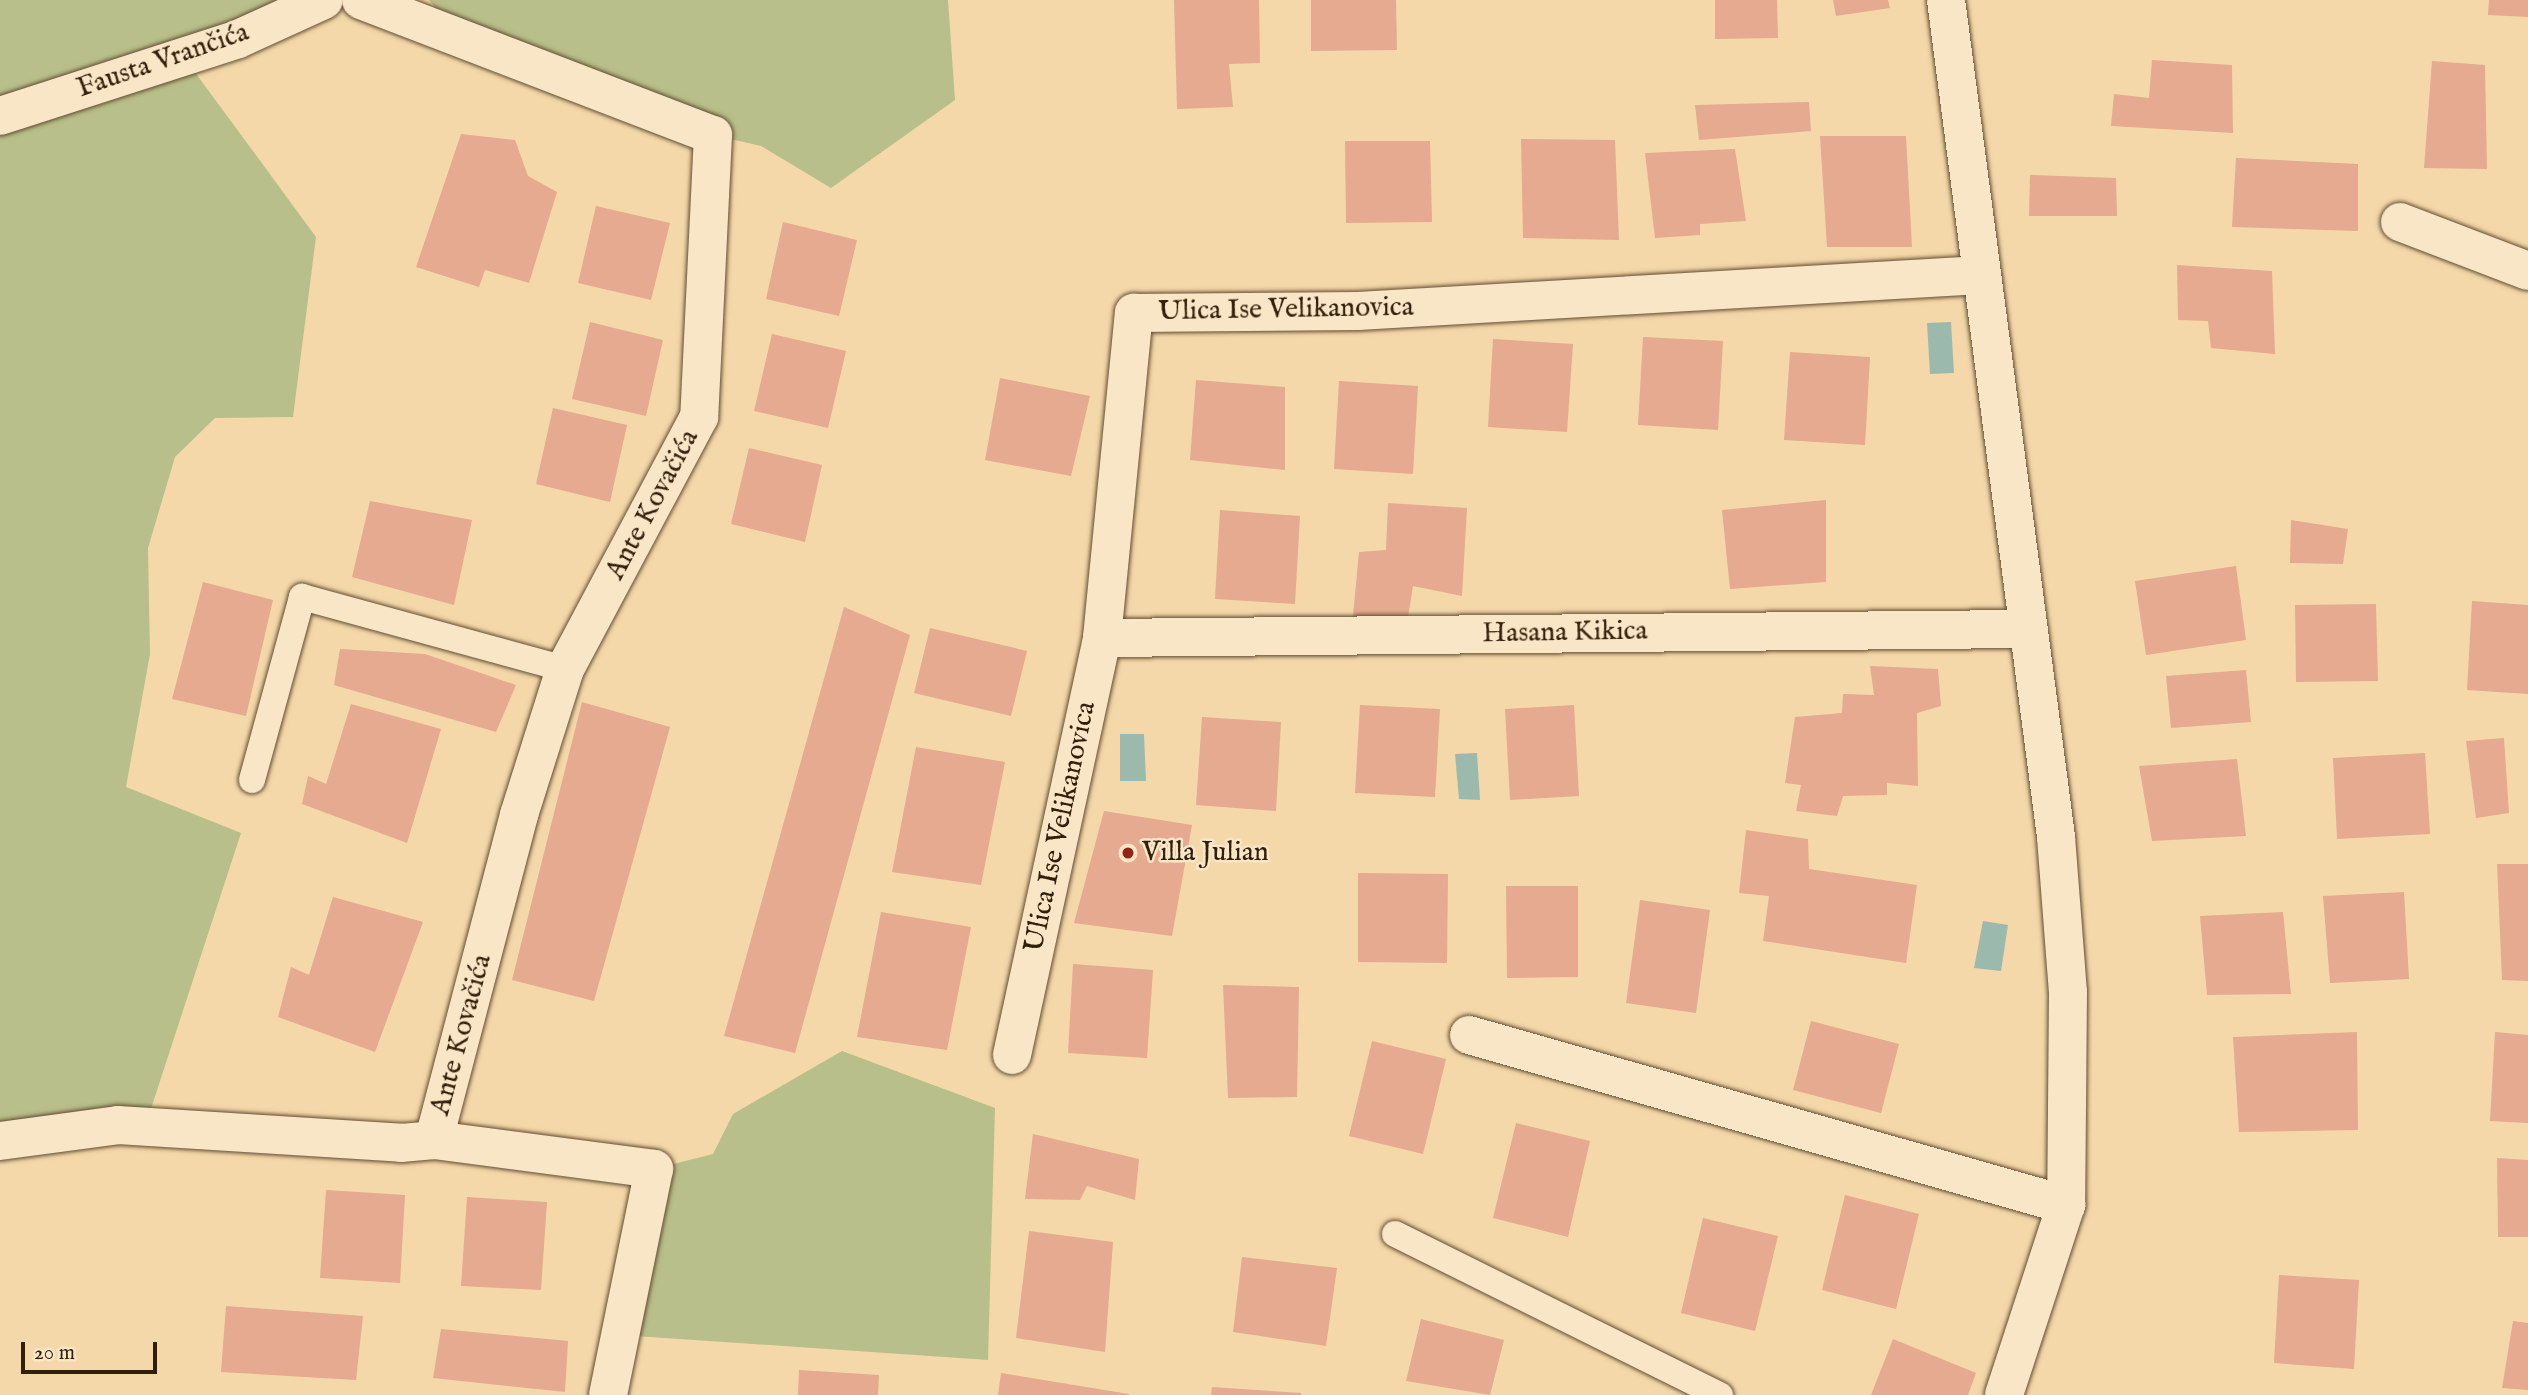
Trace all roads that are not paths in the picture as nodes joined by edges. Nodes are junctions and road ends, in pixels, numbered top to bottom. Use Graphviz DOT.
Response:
graph roads {
  1 [pos="324,0"];
  2 [pos="362,0"];
  3 [pos="1946,0"];
  4 [pos="0,116"];
  5 [pos="2400,222"];
  6 [pos="2528,271"];
  7 [pos="1980,275"];
  8 [pos="2028,629"];
  9 [pos="1102,638"];
  10 [pos="565,669"];
  11 [pos="252,780"];
  12 [pos="1469,1035"];
  13 [pos="1012,1055"];
  14 [pos="434,1140"];
  15 [pos="0,1141"];
  16 [pos="2066,1205"];
  17 [pos="1395,1234"];
  18 [pos="607,1395"];
  19 [pos="1720,1395"];
  20 [pos="2004,1395"];
  1 -- 4 [label="street, Fausta Vrančića"];
  2 -- 10 [label="street, Ante Kovačića"];
  3 -- 7 [label="street"];
  5 -- 6 [label="street"];
  7 -- 8 [label="street"];
  7 -- 9 [label="street, Ulica Ise Velikanovica"];
  8 -- 9 [label="street, Hasana Kikica"];
  8 -- 16 [label="street"];
  9 -- 13 [label="street, Ulica Ise Velikanovica"];
  10 -- 11 [label="lane"];
  10 -- 14 [label="street, Ante Kovačića"];
  12 -- 16 [label="street"];
  14 -- 15 [label="street"];
  14 -- 18 [label="street"];
  16 -- 20 [label="street"];
  17 -- 19 [label="lane"];
}
